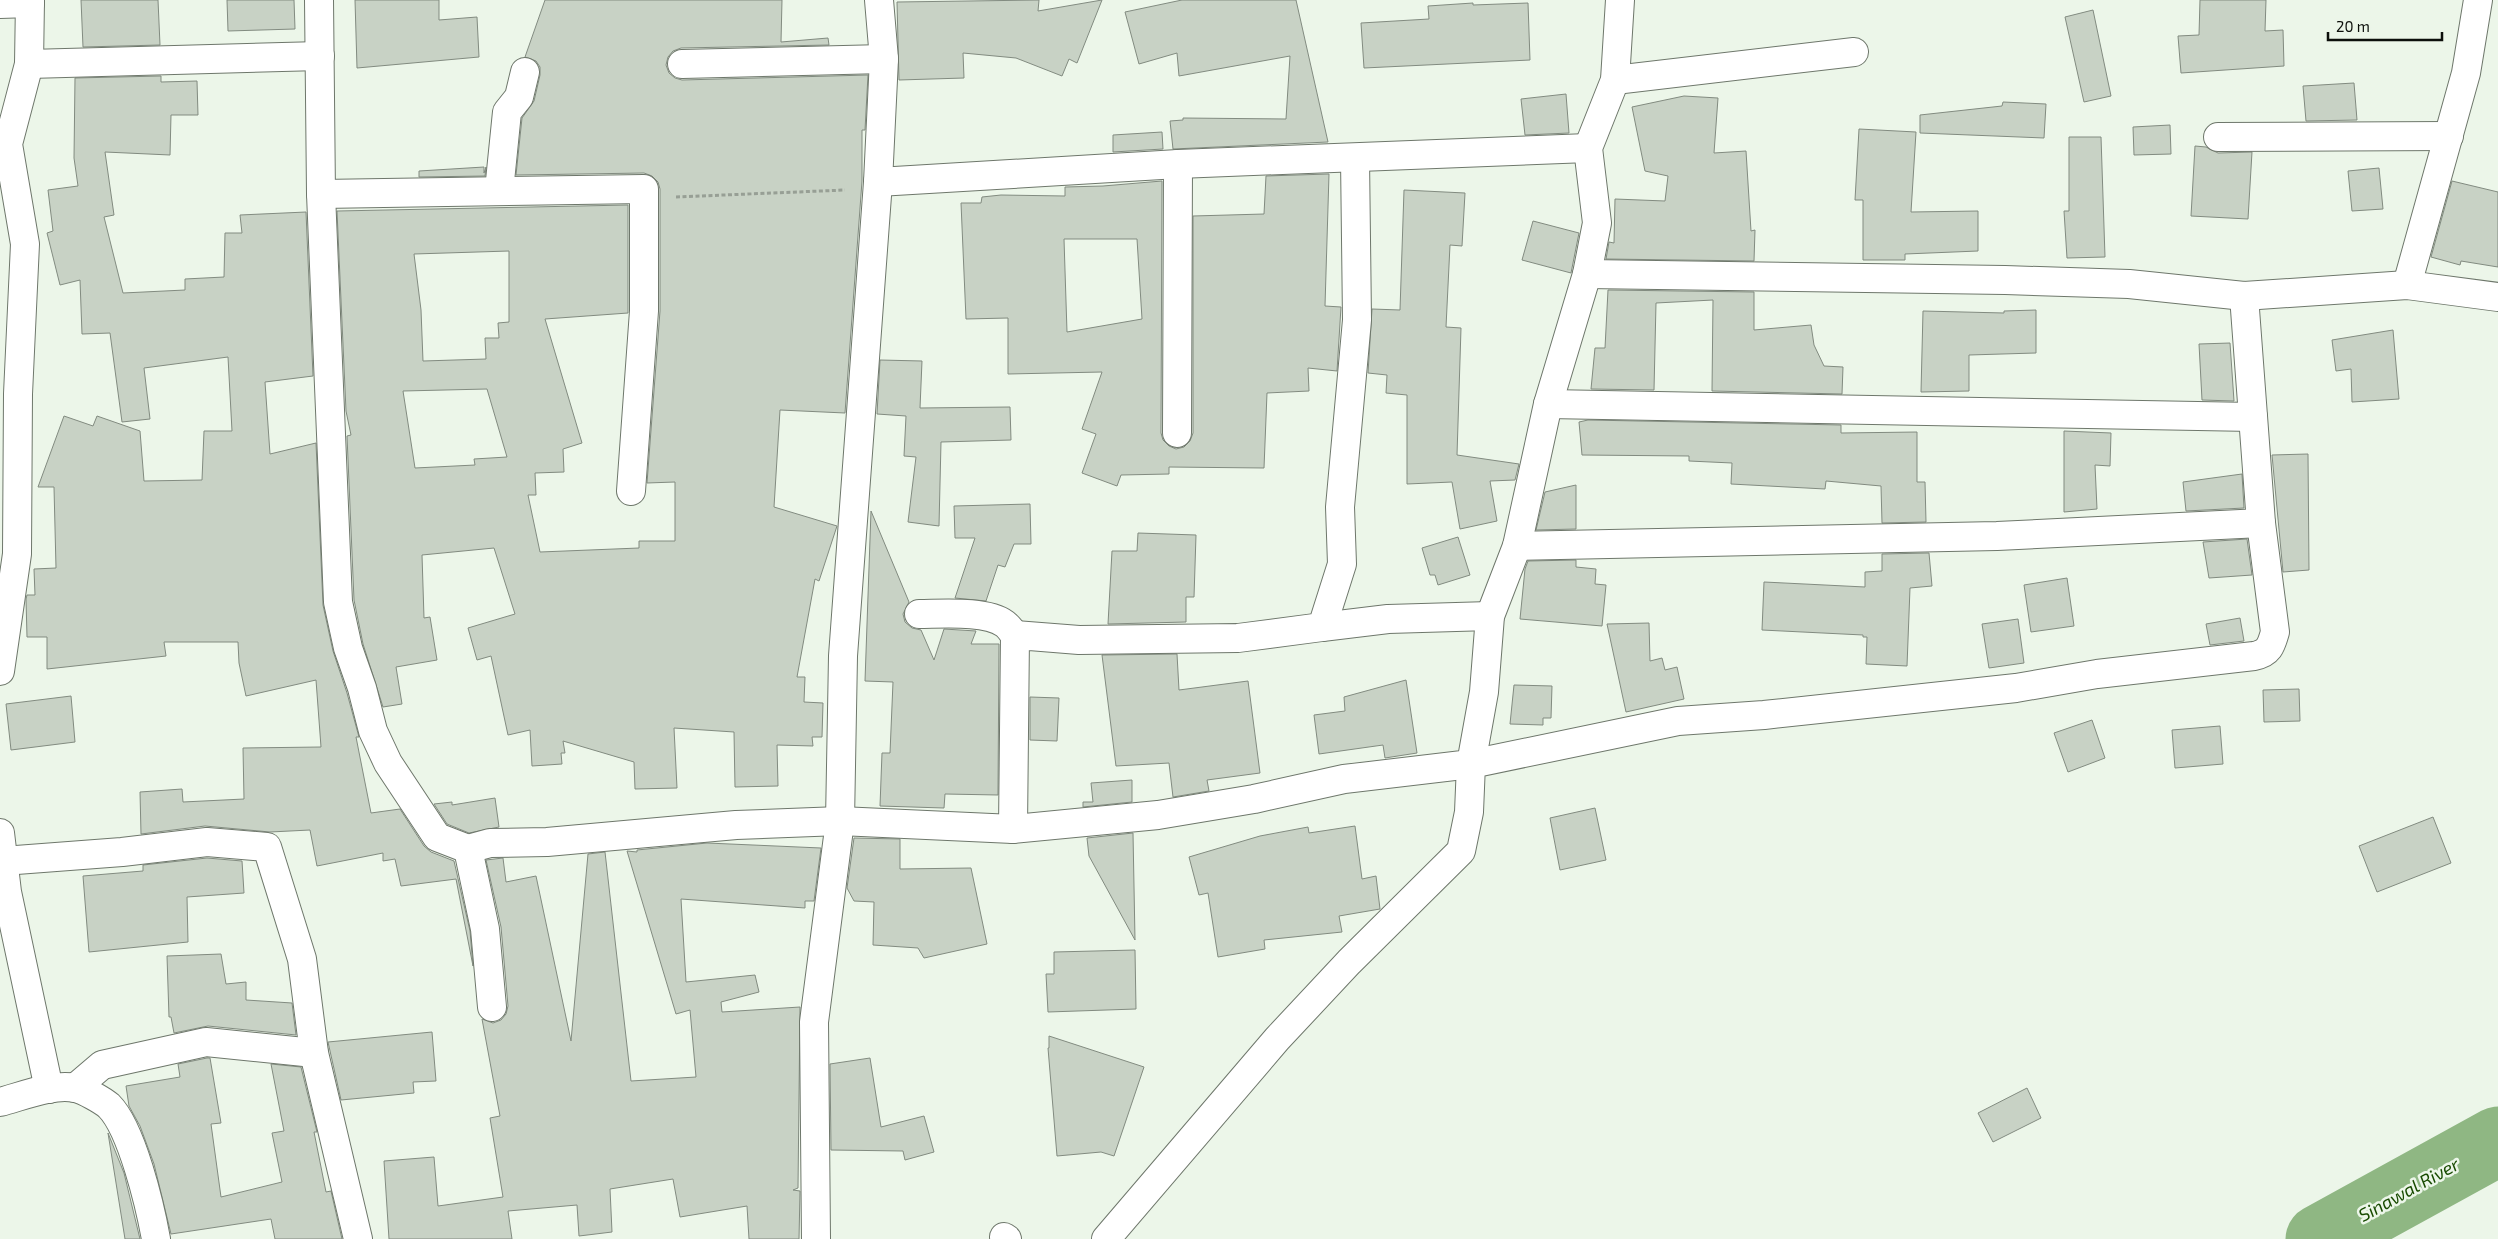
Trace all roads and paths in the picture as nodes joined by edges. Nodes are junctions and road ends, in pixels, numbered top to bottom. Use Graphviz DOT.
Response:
graph roads {
  1 [pos="319,0"];
  2 [pos="879,0"];
  3 [pos="1620,0"];
  4 [pos="2478,0"];
  5 [pos="30,1"];
  6 [pos="0,4"];
  7 [pos="1854,52"];
  8 [pos="320,56"];
  9 [pos="884,59"];
  10 [pos="29,64"];
  11 [pos="682,64"];
  12 [pos="525,72"];
  13 [pos="1615,80"];
  14 [pos="2449,136"];
  15 [pos="2218,137"];
  16 [pos="1588,148"];
  17 [pos="1355,158"];
  18 [pos="1178,164"];
  19 [pos="878,185"];
  20 [pos="499,191"];
  21 [pos="321,194"];
  22 [pos="644,198"];
  23 [pos="1587,274"];
  24 [pos="2408,285"];
  25 [pos="2244,296"];
  26 [pos="2498,297"];
  27 [pos="9,395"];
  28 [pos="1548,404"];
  29 [pos="2253,417"];
  30 [pos="1177,434"];
  31 [pos="631,491"];
  32 [pos="2260,523"];
  33 [pos="1518,546"];
  34 [pos="919,614"];
  35 [pos="1490,616"];
  36 [pos="1322,627"];
  37 [pos="1016,635"];
  38 [pos="2,654"];
  39 [pos="1471,764"];
  40 [pos="840,821"];
  41 [pos="1013,830"];
  42 [pos="0,833"];
  43 [pos="468,849"];
  44 [pos="3,861"];
  45 [pos="3,892"];
  46 [pos="492,1007"];
  47 [pos="314,1053"];
  48 [pos="62,1088"];
  49 [pos="0,1102"];
  50 [pos="156,1239"];
  51 [pos="358,1239"];
  52 [pos="816,1239"];
  53 [pos="1106,1239"];
  1 -- 8 [label="street"];
  2 -- 9 [label="street"];
  3 -- 13 [label="street"];
  4 -- 14 [label="street"];
  5 -- 6 [label="street"];
  5 -- 10 [label="street"];
  7 -- 13 [label="street"];
  8 -- 10 [label="street"];
  8 -- 21 [label="street"];
  9 -- 11 [label="street"];
  9 -- 19 [label="street"];
  10 -- 27 [label="street"];
  12 -- 20 [label="street"];
  13 -- 16 [label="street"];
  14 -- 15 [label="street"];
  14 -- 24 [label="street"];
  16 -- 17 [label="street"];
  16 -- 23 [label="street"];
  17 -- 18 [label="street"];
  17 -- 36 [label="street"];
  18 -- 19 [label="street"];
  18 -- 30 [label="street"];
  19 -- 22 [label="path"];
  19 -- 40 [label="street"];
  20 -- 21 [label="street"];
  20 -- 22 [label="street"];
  21 -- 43 [label="street"];
  22 -- 31 [label="street"];
  23 -- 25 [label="street"];
  23 -- 28 [label="street"];
  24 -- 25 [label="street"];
  24 -- 26 [label="street"];
  25 -- 29 [label="street"];
  27 -- 38 [label="street"];
  28 -- 29 [label="street"];
  28 -- 33 [label="street"];
  29 -- 32 [label="street"];
  32 -- 33 [label="street"];
  32 -- 39 [label="street"];
  33 -- 35 [label="street"];
  34 -- 37 [label="street"];
  35 -- 36 [label="street"];
  35 -- 39 [label="street"];
  36 -- 37 [label="street"];
  37 -- 41 [label="street"];
  39 -- 41 [label="street"];
  39 -- 53 [label="street"];
  40 -- 41 [label="street"];
  40 -- 43 [label="street"];
  40 -- 52 [label="street"];
  42 -- 44 [label="street"];
  43 -- 46 [label="street"];
  44 -- 45 [label="street"];
  44 -- 47 [label="street"];
  45 -- 48 [label="street"];
  47 -- 48 [label="street"];
  47 -- 51 [label="street"];
  48 -- 49 [label="street"];
  48 -- 50 [label="street"];
}
